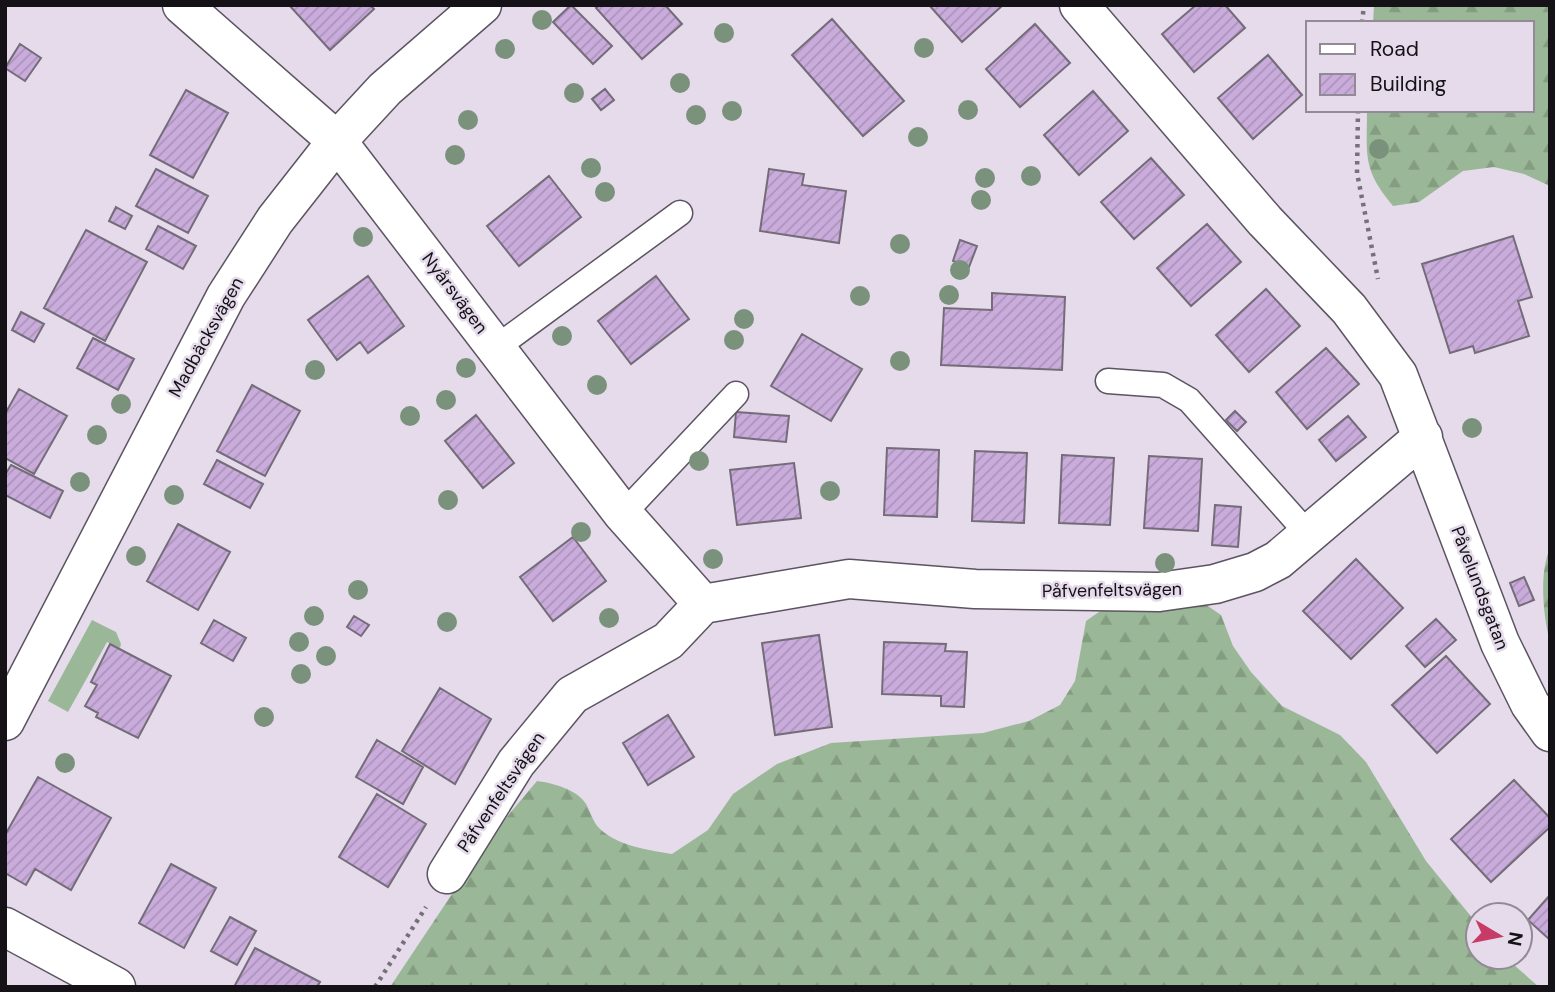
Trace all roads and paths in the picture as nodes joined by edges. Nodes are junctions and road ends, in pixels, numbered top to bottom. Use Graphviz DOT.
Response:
graph roads {
  1 [pos="182,5"];
  2 [pos="481,5"];
  3 [pos="1079,5"];
  4 [pos="337,141"];
  5 [pos="680,213"];
  6 [pos="497,347"];
  7 [pos="1108,381"];
  8 [pos="736,394"];
  9 [pos="1423,436"];
  10 [pos="623,514"];
  11 [pos="1308,534"];
  12 [pos="704,604"];
  13 [pos="5,721"];
  14 [pos="1550,732"];
  15 [pos="447,874"];
  16 [pos="5,927"];
  17 [pos="116,987"];
  18 [pos="375,987"];
  1 -- 4 [label="street, Nyårsvägen"];
  2 -- 4 [label="street, Madbäcksvägen"];
  3 -- 9 [label="street"];
  4 -- 6 [label="street, Nyårsvägen"];
  4 -- 13 [label="street, Madbäcksvägen"];
  5 -- 6 [label="lane"];
  6 -- 10 [label="street, Nyårsvägen"];
  7 -- 11 [label="lane"];
  8 -- 10 [label="lane"];
  9 -- 11 [label="street, Påfvenfeltsvägen"];
  9 -- 14 [label="street, Påvelundsgatan"];
  10 -- 12 [label="street, Nyårsvägen"];
  11 -- 12 [label="street, Påfvenfeltsvägen"];
  12 -- 15 [label="street, Påfvenfeltsvägen"];
  15 -- 18 [label="path"];
  16 -- 17 [label="street"];
}
